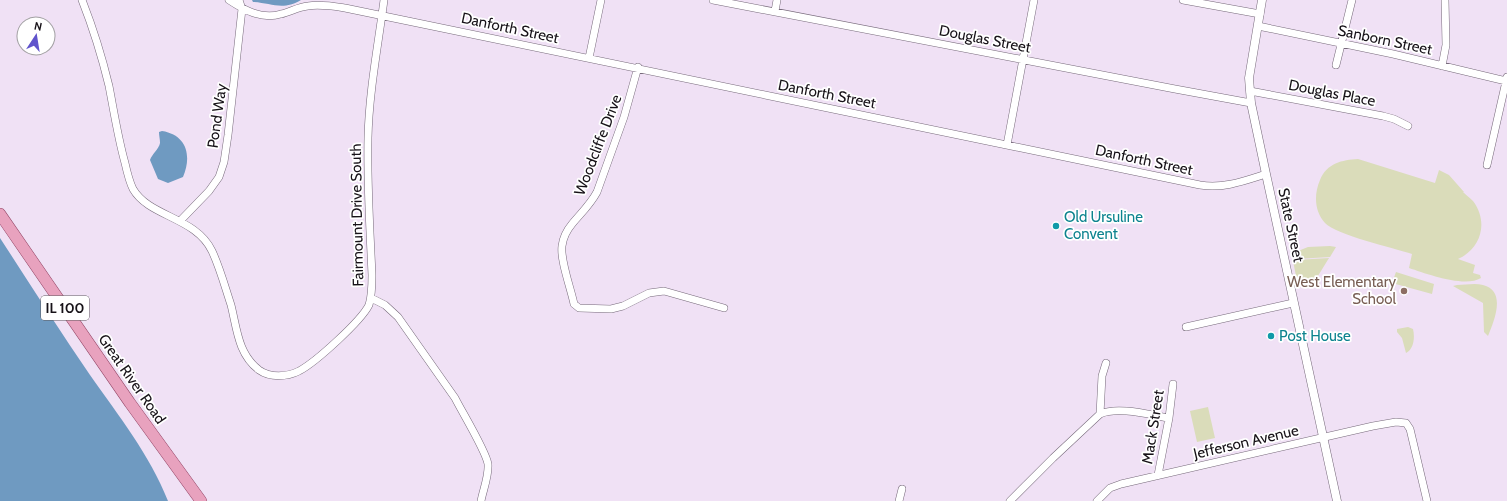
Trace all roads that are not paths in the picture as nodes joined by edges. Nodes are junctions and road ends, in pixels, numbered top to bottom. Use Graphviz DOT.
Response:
graph roads {
  1 [pos="82,0"];
  2 [pos="229,0"];
  3 [pos="239,0"];
  4 [pos="384,0"];
  5 [pos="601,0"];
  6 [pos="713,0"];
  7 [pos="777,0"];
  8 [pos="1034,0"];
  9 [pos="1183,0"];
  10 [pos="1262,0"];
  11 [pos="1352,0"];
  12 [pos="1445,0"];
  13 [pos="242,8"];
  14 [pos="774,12"];
  15 [pos="1260,14"];
  16 [pos="382,15"];
  17 [pos="1258,26"];
  18 [pos="1342,43"];
  19 [pos="589,58"];
  20 [pos="1023,60"];
  21 [pos="1336,65"];
  22 [pos="1442,66"];
  23 [pos="638,67"];
  24 [pos="1507,79"];
  25 [pos="1250,91"];
  26 [pos="1251,103"];
  27 [pos="1408,126"];
  28 [pos="1007,145"];
  29 [pos="1487,165"];
  30 [pos="1266,174"];
  31 [pos="0,214"];
  32 [pos="180,221"];
  33 [pos="371,298"];
  34 [pos="1293,303"];
  35 [pos="724,308"];
  36 [pos="1186,327"];
  37 [pos="1106,363"];
  38 [pos="1173,384"];
  39 [pos="1100,414"];
  40 [pos="1169,418"];
  41 [pos="1323,438"];
  42 [pos="1158,475"];
  43 [pos="902,490"];
  44 [pos="202,501"];
  45 [pos="481,501"];
  46 [pos="899,501"];
  47 [pos="1010,501"];
  48 [pos="1097,501"];
  49 [pos="1337,501"];
  50 [pos="1427,501"];
  1 -- 32 [label="street, Fairmount Drive South"];
  2 -- 13 [label="street, Danforth Street"];
  3 -- 13 [label="street, Pond Way"];
  4 -- 16 [label="street, Fairmount Drive South"];
  5 -- 19 [label="street"];
  6 -- 14 [label="street, Douglas Street"];
  7 -- 14 [label="street"];
  8 -- 20 [label="street"];
  9 -- 15 [label="street"];
  10 -- 15 [label="street, State Street"];
  11 -- 18 [label="street"];
  12 -- 22 [label="street"];
  13 -- 16 [label="street, Danforth Street"];
  13 -- 32 [label="street, Pond Way"];
  14 -- 20 [label="street, Douglas Street"];
  15 -- 17 [label="street, State Street"];
  16 -- 19 [label="street, Danforth Street"];
  16 -- 33 [label="street, Fairmount Drive South"];
  17 -- 18 [label="street, Sanborn Street"];
  17 -- 25 [label="street, State Street"];
  18 -- 21 [label="street"];
  18 -- 22 [label="street, Sanborn Street"];
  19 -- 23 [label="street, Danforth Street"];
  20 -- 26 [label="street, Douglas Street"];
  20 -- 28 [label="street"];
  22 -- 24 [label="street, Sanborn Street"];
  23 -- 28 [label="street, Danforth Street"];
  23 -- 35 [label="street, Woodcliffe Drive"];
  24 -- 29 [label="street"];
  25 -- 26 [label="street, State Street"];
  25 -- 27 [label="street, Douglas Place"];
  26 -- 30 [label="street, State Street"];
  28 -- 30 [label="street, Danforth Street"];
  30 -- 34 [label="street, State Street"];
  31 -- 44 [label="main road, Great River Road / IL 100"];
  32 -- 33 [label="street, Fairmount Drive South"];
  33 -- 45 [label="street"];
  34 -- 36 [label="street"];
  34 -- 41 [label="street, State Street"];
  37 -- 39 [label="street"];
  38 -- 40 [label="street, Mack Street"];
  39 -- 40 [label="street"];
  39 -- 47 [label="street"];
  40 -- 42 [label="street, Mack Street"];
  41 -- 42 [label="street, Jefferson Avenue"];
  41 -- 49 [label="street, State Street"];
  41 -- 50 [label="street, Jefferson Avenue"];
  42 -- 48 [label="street, Jefferson Avenue"];
  43 -- 46 [label="street"];
}
